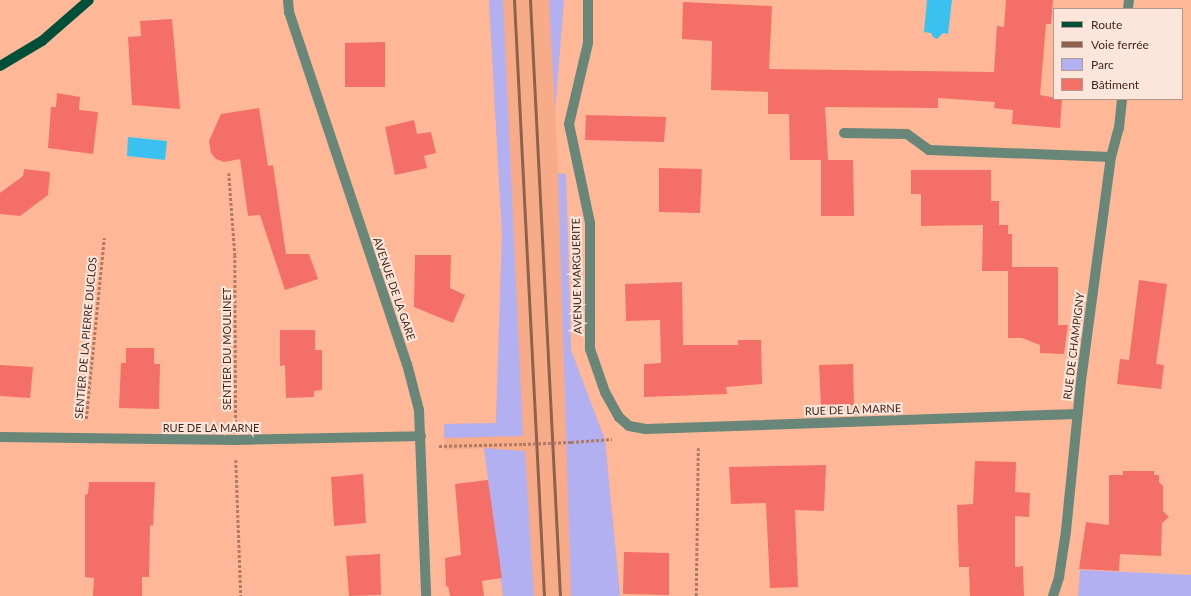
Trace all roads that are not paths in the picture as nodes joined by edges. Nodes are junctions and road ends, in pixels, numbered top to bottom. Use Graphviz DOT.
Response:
graph roads {
  1 [pos="89,0"];
  2 [pos="288,0"];
  3 [pos="588,0"];
  4 [pos="0,66"];
  5 [pos="1122,100"];
  6 [pos="844,133"];
  7 [pos="1111,157"];
  8 [pos="1078,414"];
  9 [pos="629,426"];
  10 [pos="421,436"];
  11 [pos="0,438"];
  12 [pos="426,596"];
  13 [pos="1053,596"];
  1 -- 4 [label="main road"];
  2 -- 10 [label="street, AVENUE DE LA GARE"];
  3 -- 9 [label="street, AVENUE MARGUERITE"];
  5 -- 7 [label="street, RUE DE CHAMPIGNY"];
  6 -- 7 [label="street"];
  7 -- 8 [label="street, RUE DE CHAMPIGNY"];
  8 -- 9 [label="street, RUE DE LA MARNE"];
  8 -- 13 [label="street, RUE DE CHAMPIGNY"];
  10 -- 11 [label="street, RUE DE LA MARNE"];
  10 -- 12 [label="street, AVENUE DE LA GARE"];
}
